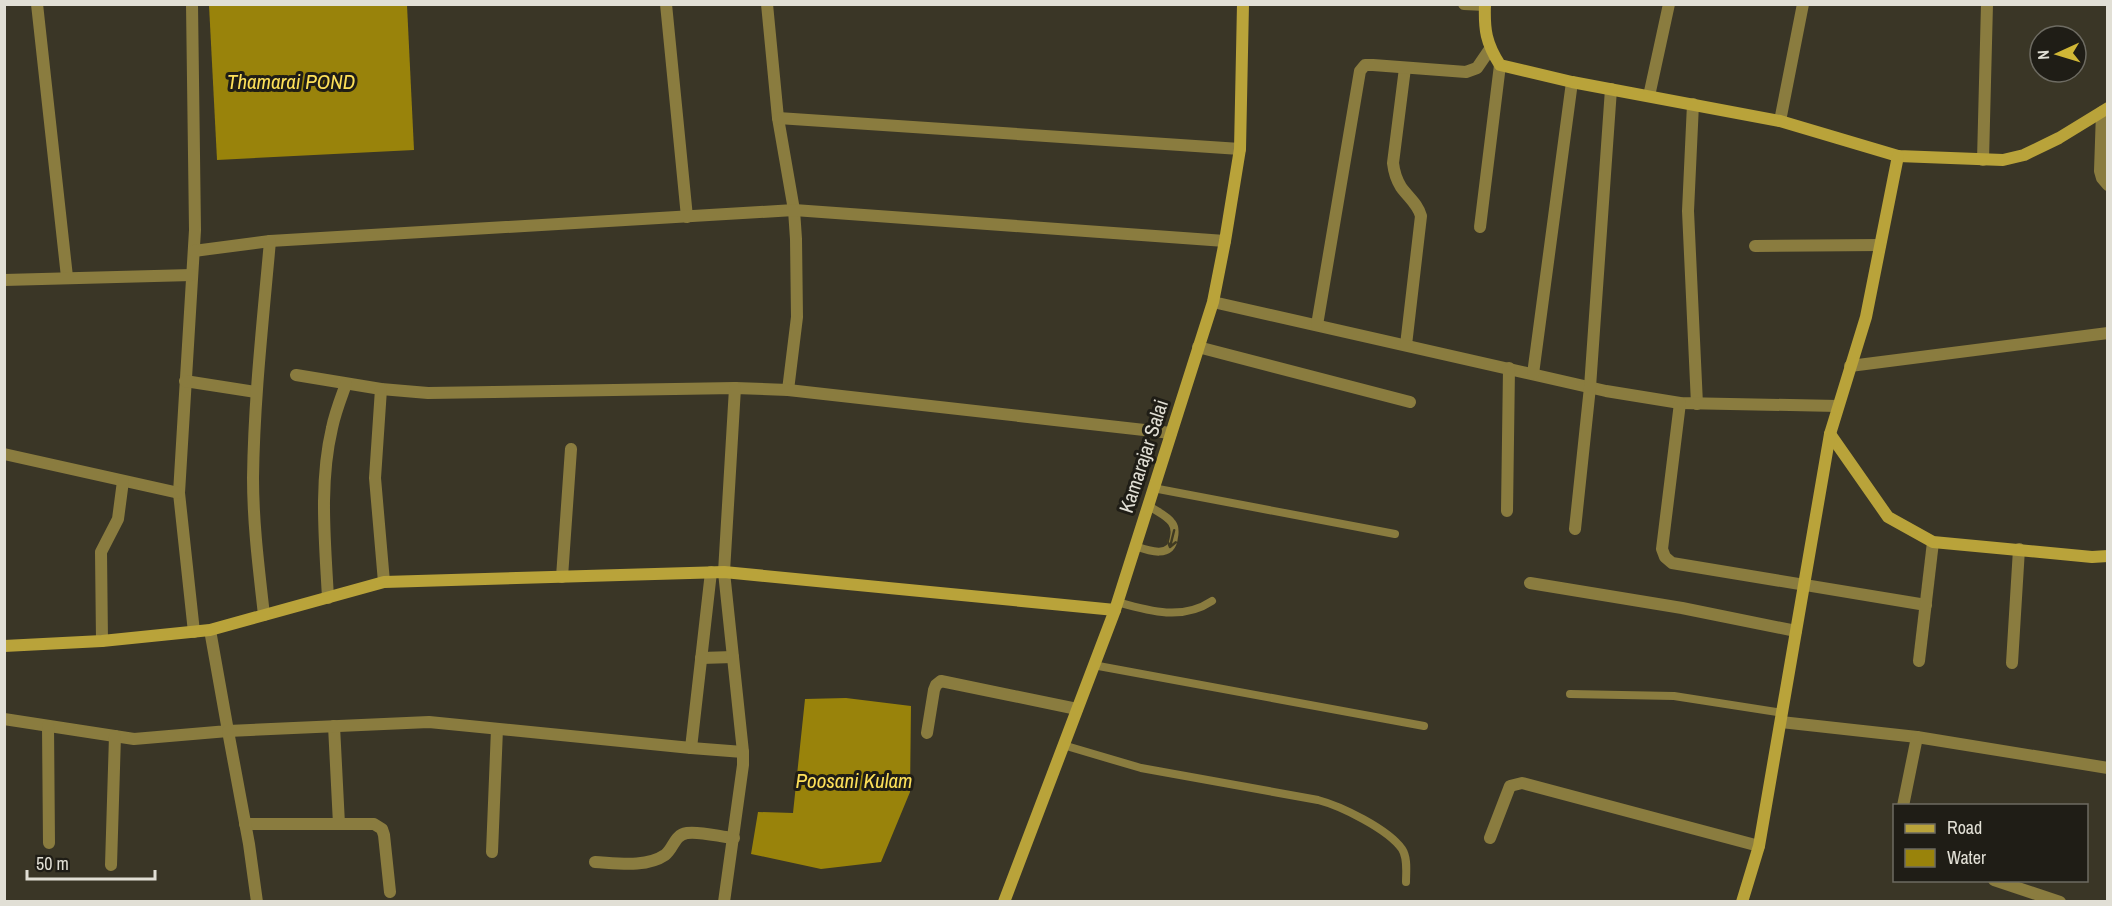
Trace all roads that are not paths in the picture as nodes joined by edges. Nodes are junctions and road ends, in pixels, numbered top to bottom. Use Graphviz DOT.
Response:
graph roads {
  1 [pos="37,4"];
  2 [pos="192,4"];
  3 [pos="666,4"];
  4 [pos="767,4"];
  5 [pos="1243,4"];
  6 [pos="1464,4"];
  7 [pos="1669,4"];
  8 [pos="1803,4"];
  9 [pos="1988,4"];
  10 [pos="1485,5"];
  11 [pos="1490,49"];
  12 [pos="1500,65"];
  13 [pos="1405,68"];
  14 [pos="1572,82"];
  15 [pos="1611,89"];
  16 [pos="1649,96"];
  17 [pos="1693,104"];
  18 [pos="2105,110"];
  19 [pos="778,118"];
  20 [pos="1780,121"];
  21 [pos="1240,149"];
  22 [pos="1898,156"];
  23 [pos="1983,160"];
  24 [pos="2108,185"];
  25 [pos="794,210"];
  26 [pos="687,218"];
  27 [pos="1480,227"];
  28 [pos="270,241"];
  29 [pos="1226,241"];
  30 [pos="1880,245"];
  31 [pos="1755,246"];
  32 [pos="194,251"];
  33 [pos="192,275"];
  34 [pos="67,278"];
  35 [pos="4,280"];
  36 [pos="1213,302"];
  37 [pos="1317,325"];
  38 [pos="2108,333"];
  39 [pos="1406,345"];
  40 [pos="1198,347"];
  41 [pos="1850,366"];
  42 [pos="1509,368"];
  43 [pos="1533,374"];
  44 [pos="296,375"];
  45 [pos="184,381"];
  46 [pos="346,384"];
  47 [pos="1590,387"];
  48 [pos="735,388"];
  49 [pos="381,389"];
  50 [pos="788,390"];
  51 [pos="256,392"];
  52 [pos="1410,402"];
  53 [pos="1680,403"];
  54 [pos="1697,404"];
  55 [pos="1838,406"];
  56 [pos="1171,433"];
  57 [pos="1830,434"];
  58 [pos="572,449"];
  59 [pos="4,454"];
  60 [pos="123,481"];
  61 [pos="1153,488"];
  62 [pos="179,493"];
  63 [pos="1148,505"];
  64 [pos="1507,511"];
  65 [pos="1575,530"];
  66 [pos="1395,534"];
  67 [pos="1933,542"];
  68 [pos="1135,546"];
  69 [pos="2019,549"];
  70 [pos="2108,556"];
  71 [pos="711,572"];
  72 [pos="724,572"];
  73 [pos="562,577"];
  74 [pos="384,582"];
  75 [pos="1530,583"];
  76 [pos="1804,586"];
  77 [pos="328,597"];
  78 [pos="1212,601"];
  79 [pos="1926,605"];
  80 [pos="1116,606"];
  81 [pos="264,615"];
  82 [pos="210,630"];
  83 [pos="1796,631"];
  84 [pos="194,632"];
  85 [pos="102,641"];
  86 [pos="4,646"];
  87 [pos="733,657"];
  88 [pos="701,658"];
  89 [pos="1919,661"];
  90 [pos="2012,663"];
  91 [pos="1094,665"];
  92 [pos="1570,694"];
  93 [pos="1077,709"];
  94 [pos="1782,717"];
  95 [pos="4,719"];
  96 [pos="48,726"];
  97 [pos="334,726"];
  98 [pos="1424,726"];
  99 [pos="497,729"];
  100 [pos="228,731"];
  101 [pos="927,733"];
  102 [pos="115,736"];
  103 [pos="1917,737"];
  104 [pos="1063,745"];
  105 [pos="691,748"];
  106 [pos="744,752"];
  107 [pos="2108,768"];
  108 [pos="1903,804"];
  109 [pos="245,824"];
  110 [pos="339,824"];
  111 [pos="734,838"];
  112 [pos="1490,838"];
  113 [pos="49,843"];
  114 [pos="1759,846"];
  115 [pos="492,852"];
  116 [pos="595,862"];
  117 [pos="111,865"];
  118 [pos="1406,882"];
  119 [pos="2000,882"];
  120 [pos="390,892"];
  121 [pos="257,902"];
  122 [pos="724,902"];
  123 [pos="1004,902"];
  124 [pos="1742,902"];
  125 [pos="2060,902"];
  1 -- 34 [label="street"];
  2 -- 32 [label="street"];
  3 -- 26 [label="street"];
  4 -- 19 [label="street"];
  5 -- 21 [label="street, Kamarajar Salai"];
  6 -- 10 [label="street"];
  7 -- 16 [label="street"];
  8 -- 20 [label="street"];
  9 -- 23 [label="street"];
  10 -- 11 [label="street"];
  11 -- 12 [label="street"];
  11 -- 13 [label="street"];
  12 -- 14 [label="street"];
  12 -- 27 [label="street"];
  13 -- 37 [label="street"];
  13 -- 39 [label="street"];
  14 -- 15 [label="street"];
  14 -- 43 [label="street"];
  15 -- 16 [label="street"];
  15 -- 47 [label="street"];
  16 -- 17 [label="street"];
  17 -- 20 [label="street"];
  17 -- 54 [label="street"];
  18 -- 23 [label="street"];
  18 -- 24 [label="street"];
  19 -- 21 [label="street"];
  19 -- 25 [label="street"];
  20 -- 22 [label="street"];
  21 -- 29 [label="street, Kamarajar Salai"];
  22 -- 23 [label="street"];
  22 -- 30 [label="street"];
  25 -- 26 [label="street"];
  25 -- 29 [label="street"];
  25 -- 50 [label="street"];
  26 -- 28 [label="street"];
  28 -- 32 [label="street"];
  28 -- 51 [label="street"];
  29 -- 36 [label="street, Kamarajar Salai"];
  30 -- 31 [label="street"];
  30 -- 41 [label="street"];
  32 -- 33 [label="street"];
  33 -- 34 [label="street"];
  33 -- 45 [label="street"];
  34 -- 35 [label="street"];
  36 -- 37 [label="street"];
  36 -- 40 [label="street, Kamarajar Salai"];
  37 -- 39 [label="street"];
  38 -- 41 [label="street"];
  39 -- 42 [label="street"];
  40 -- 52 [label="street"];
  40 -- 56 [label="street, Kamarajar Salai"];
  41 -- 55 [label="street"];
  42 -- 43 [label="street"];
  42 -- 64 [label="street"];
  43 -- 47 [label="street"];
  44 -- 46 [label="street"];
  45 -- 51 [label="street"];
  45 -- 62 [label="street"];
  46 -- 49 [label="street"];
  46 -- 77 [label="street"];
  47 -- 53 [label="street"];
  47 -- 65 [label="street"];
  48 -- 49 [label="street"];
  48 -- 50 [label="street"];
  48 -- 72 [label="street"];
  49 -- 74 [label="street"];
  50 -- 56 [label="street"];
  51 -- 81 [label="street"];
  53 -- 54 [label="street"];
  53 -- 76 [label="street"];
  54 -- 55 [label="street"];
  55 -- 57 [label="street"];
  56 -- 61 [label="street, Kamarajar Salai"];
  57 -- 67 [label="street"];
  57 -- 76 [label="street"];
  58 -- 73 [label="street"];
  59 -- 60 [label="street"];
  60 -- 62 [label="street"];
  60 -- 85 [label="street"];
  61 -- 63 [label="street, Kamarajar Salai"];
  61 -- 66 [label="lane"];
  62 -- 84 [label="street"];
  63 -- 68 [label="street, Kamarajar Salai"];
  63 -- 68 [label="lane, one-way"];
  67 -- 69 [label="street"];
  67 -- 79 [label="street"];
  68 -- 80 [label="street, Kamarajar Salai"];
  69 -- 70 [label="street"];
  69 -- 90 [label="street"];
  71 -- 72 [label="street"];
  71 -- 73 [label="street"];
  71 -- 88 [label="street"];
  72 -- 80 [label="street"];
  72 -- 87 [label="street"];
  73 -- 74 [label="street"];
  74 -- 77 [label="street"];
  75 -- 83 [label="street"];
  76 -- 79 [label="street"];
  76 -- 83 [label="street"];
  77 -- 81 [label="street"];
  78 -- 80 [label="lane"];
  79 -- 89 [label="street"];
  80 -- 91 [label="street, Kamarajar Salai"];
  81 -- 82 [label="street"];
  82 -- 84 [label="street"];
  82 -- 100 [label="street"];
  83 -- 94 [label="street"];
  84 -- 85 [label="street"];
  85 -- 86 [label="street"];
  87 -- 88 [label="street"];
  87 -- 106 [label="street"];
  88 -- 105 [label="street"];
  91 -- 93 [label="street, Kamarajar Salai"];
  91 -- 98 [label="lane"];
  92 -- 94 [label="lane"];
  93 -- 101 [label="street"];
  93 -- 104 [label="street, Kamarajar Salai"];
  94 -- 103 [label="street"];
  94 -- 114 [label="street"];
  95 -- 96 [label="street"];
  96 -- 102 [label="street"];
  96 -- 113 [label="street"];
  97 -- 99 [label="street"];
  97 -- 100 [label="street"];
  97 -- 110 [label="street"];
  99 -- 105 [label="street"];
  99 -- 115 [label="street"];
  100 -- 102 [label="street"];
  100 -- 109 [label="street"];
  102 -- 117 [label="street"];
  103 -- 107 [label="street"];
  103 -- 108 [label="street"];
  104 -- 118 [label="lane"];
  104 -- 123 [label="street, Kamarajar Salai"];
  105 -- 106 [label="street"];
  106 -- 111 [label="street"];
  109 -- 110 [label="street"];
  109 -- 121 [label="street"];
  110 -- 120 [label="street"];
  111 -- 116 [label="street"];
  111 -- 122 [label="street"];
  112 -- 114 [label="street"];
  114 -- 124 [label="street"];
  119 -- 125 [label="street"];
}
